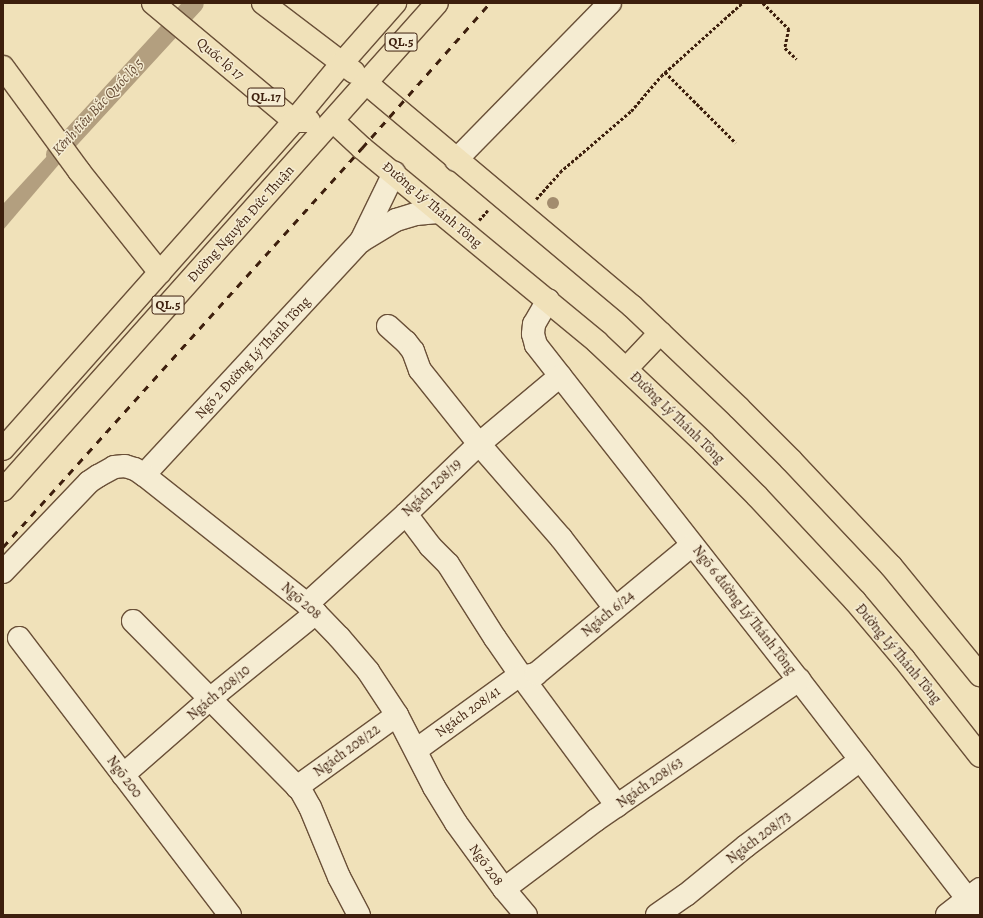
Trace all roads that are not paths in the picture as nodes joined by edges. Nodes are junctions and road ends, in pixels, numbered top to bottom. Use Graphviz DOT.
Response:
graph roads {
  1 [pos="263,3"];
  2 [pos="395,3"];
  3 [pos="437,3"];
  4 [pos="610,3"];
  5 [pos="154,4"];
  6 [pos="343,62"];
  7 [pos="3,67"];
  8 [pos="365,82"];
  9 [pos="294,121"];
  10 [pos="332,121"];
  11 [pos="456,160"];
  12 [pos="394,173"];
  13 [pos="438,212"];
  14 [pos="361,241"];
  15 [pos="160,274"];
  16 [pos="548,300"];
  17 [pos="388,326"];
  18 [pos="660,333"];
  19 [pos="626,369"];
  20 [pos="560,376"];
  21 [pos="478,444"];
  22 [pos="3,449"];
  23 [pos="144,475"];
  24 [pos="3,490"];
  25 [pos="406,514"];
  26 [pos="692,545"];
  27 [pos="3,572"];
  28 [pos="615,608"];
  29 [pos="312,609"];
  30 [pos="133,621"];
  31 [pos="19,638"];
  32 [pos="980,675"];
  33 [pos="522,677"];
  34 [pos="799,680"];
  35 [pos="211,698"];
  36 [pos="397,715"];
  37 [pos="416,750"];
  38 [pos="980,756"];
  39 [pos="860,760"];
  40 [pos="123,775"];
  41 [pos="297,786"];
  42 [pos="617,806"];
  43 [pos="504,889"];
  44 [pos="976,901"];
  45 [pos="516,912"];
  46 [pos="230,915"];
  47 [pos="359,915"];
  48 [pos="657,915"];
  49 [pos="947,915"];
  1 -- 6 [label="main road"];
  2 -- 6 [label="main road, QL.5"];
  3 -- 8 [label="main road, QL.5"];
  4 -- 11 [label="street"];
  5 -- 9 [label="main road, Quốc lộ 17 / QL.17"];
  6 -- 8 [label="main road"];
  6 -- 9 [label="main road, Đường Nguyễn Đức Thuận / QL.5"];
  7 -- 15 [label="main road"];
  8 -- 10 [label="main road, Đường Nguyễn Đức Thuận / QL.5"];
  8 -- 11 [label="main road"];
  9 -- 10 [label="main road, QL.17"];
  9 -- 15 [label="main road, Đường Nguyễn Đức Thuận / QL.5"];
  10 -- 12 [label="main road, Đường Lý Thánh Tông"];
  10 -- 24 [label="main road, Đường Nguyễn Đức Thuận / QL.5"];
  11 -- 18 [label="main road"];
  12 -- 13 [label="main road, Đường Lý Thánh Tông"];
  12 -- 14 [label="street"];
  13 -- 14 [label="street"];
  13 -- 16 [label="main road, Đường Lý Thánh Tông"];
  14 -- 23 [label="street, Ngõ 2 Đường Lý Thánh Tông"];
  15 -- 22 [label="main road, Đường Nguyễn Đức Thuận / QL.5"];
  16 -- 19 [label="main road, Đường Lý Thánh Tông"];
  16 -- 20 [label="street, Ngõ 6 đường Lý Thánh Tông"];
  17 -- 21 [label="street"];
  18 -- 19 [label="main road"];
  18 -- 32 [label="main road"];
  19 -- 38 [label="main road, Đường Lý Thánh Tông"];
  20 -- 21 [label="street, Ngách 208/19"];
  20 -- 26 [label="street, Ngõ 6 đường Lý Thánh Tông"];
  21 -- 25 [label="street, Ngách 208/19"];
  21 -- 28 [label="street"];
  23 -- 27 [label="street, Ngõ 208"];
  23 -- 29 [label="street, Ngõ 208"];
  25 -- 29 [label="street, Ngách 208/19"];
  25 -- 33 [label="street"];
  26 -- 28 [label="street, Ngách 6/24"];
  26 -- 34 [label="street, Ngõ 6 đường Lý Thánh Tông"];
  28 -- 33 [label="street, Ngách 6/24"];
  29 -- 35 [label="street, Ngách 208/10"];
  29 -- 36 [label="street, Ngõ 208"];
  30 -- 35 [label="street"];
  31 -- 40 [label="street, Ngõ 200"];
  33 -- 37 [label="street, Ngách 208/41"];
  33 -- 42 [label="street"];
  34 -- 39 [label="street, Ngõ 6 đường Lý Thánh Tông"];
  34 -- 42 [label="street, Ngách 208/63"];
  35 -- 40 [label="street, Ngách 208/10"];
  35 -- 41 [label="street"];
  36 -- 37 [label="street, Ngõ 208"];
  36 -- 41 [label="street, Ngách 208/22"];
  37 -- 43 [label="street, Ngõ 208"];
  39 -- 44 [label="street, Ngõ 6 đường Lý Thánh Tông"];
  39 -- 48 [label="street, Ngách 208/73"];
  40 -- 46 [label="street, Ngõ 200"];
  41 -- 47 [label="street"];
  42 -- 43 [label="street, Ngách 208/63"];
  43 -- 45 [label="street, Ngõ 208"];
  44 -- 49 [label="street"];
}
